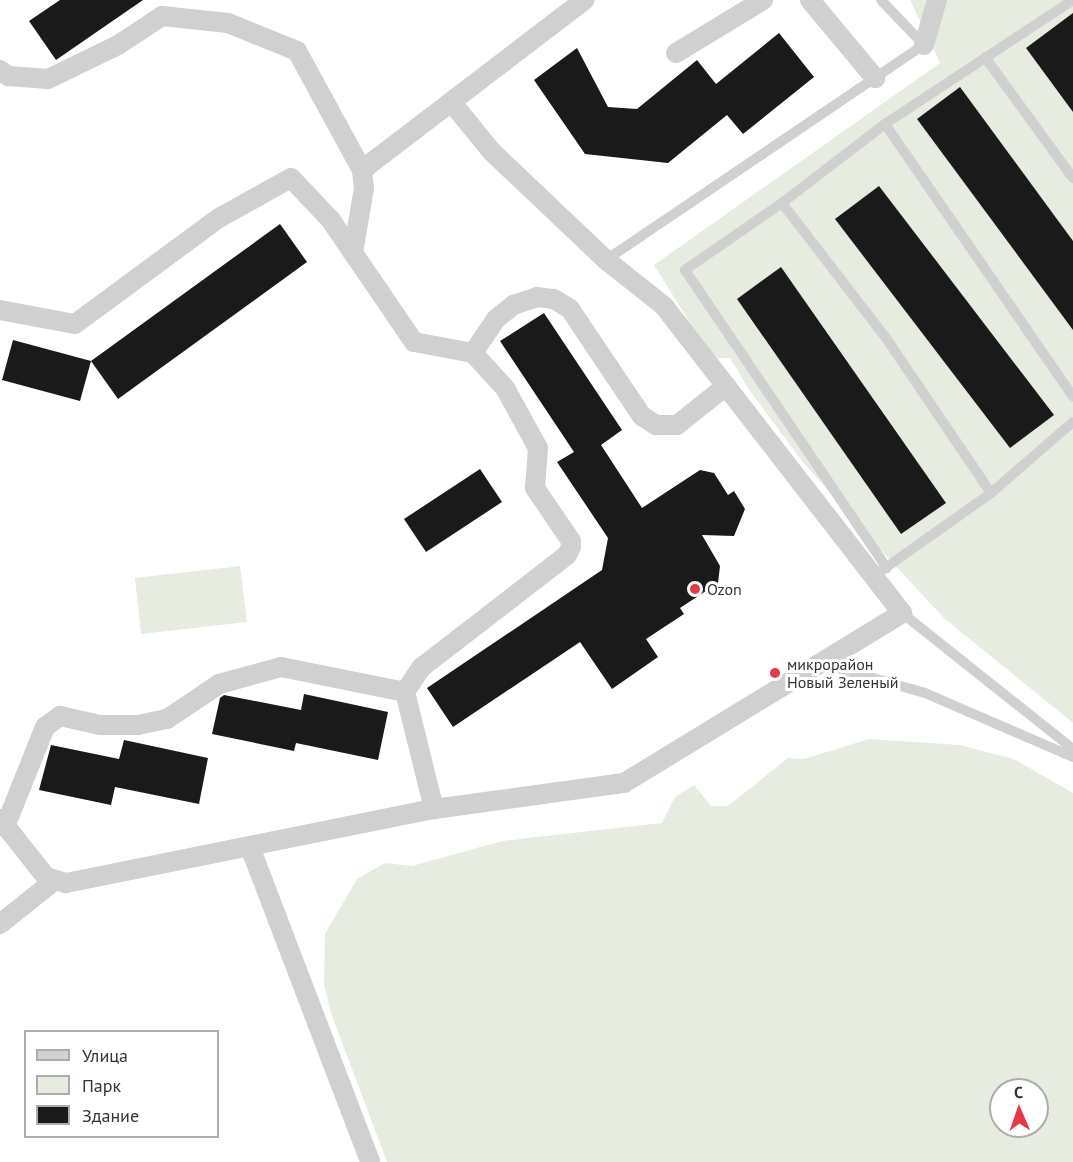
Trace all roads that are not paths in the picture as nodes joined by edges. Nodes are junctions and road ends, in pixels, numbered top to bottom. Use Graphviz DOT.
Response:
graph roads {
  1 [pos="584,0"];
  2 [pos="763,0"];
  3 [pos="810,0"];
  4 [pos="881,0"];
  5 [pos="937,0"];
  6 [pos="1072,0"];
  7 [pos="924,45"];
  8 [pos="676,53"];
  9 [pos="985,57"];
  10 [pos="0,70"];
  11 [pos="875,78"];
  12 [pos="453,104"];
  13 [pos="885,124"];
  14 [pos="362,170"];
  15 [pos="1073,178"];
  16 [pos="782,203"];
  17 [pos="353,253"];
  18 [pos="606,260"];
  19 [pos="0,310"];
  20 [pos="472,354"];
  21 [pos="726,386"];
  22 [pos="1073,397"];
  23 [pos="1073,422"];
  24 [pos="991,493"];
  25 [pos="880,572"];
  26 [pos="902,613"];
  27 [pos="820,663"];
  28 [pos="405,692"];
  29 [pos="1073,749"];
  30 [pos="1073,757"];
  31 [pos="434,809"];
  32 [pos="3,823"];
  33 [pos="250,847"];
  34 [pos="54,881"];
  35 [pos="0,924"];
  36 [pos="370,1162"];
  1 -- 12 [label="street"];
  2 -- 8 [label="street"];
  3 -- 11 [label="street"];
  4 -- 7 [label="lane"];
  5 -- 7 [label="street"];
  6 -- 9 [label="lane"];
  7 -- 11 [label="lane"];
  9 -- 13 [label="lane"];
  9 -- 15 [label="lane"];
  10 -- 14 [label="street"];
  11 -- 18 [label="lane"];
  12 -- 14 [label="street"];
  12 -- 18 [label="street"];
  13 -- 16 [label="lane"];
  13 -- 22 [label="lane"];
  14 -- 17 [label="street"];
  16 -- 24 [label="lane"];
  16 -- 25 [label="lane"];
  17 -- 19 [label="street"];
  17 -- 20 [label="street"];
  18 -- 21 [label="street"];
  20 -- 21 [label="street"];
  20 -- 28 [label="street"];
  21 -- 25 [label="street"];
  23 -- 24 [label="lane"];
  24 -- 25 [label="lane"];
  25 -- 26 [label="street"];
  26 -- 27 [label="street"];
  26 -- 29 [label="lane"];
  27 -- 30 [label="lane"];
  27 -- 31 [label="street"];
  28 -- 31 [label="street"];
  28 -- 32 [label="street"];
  31 -- 33 [label="street"];
  32 -- 34 [label="street"];
  33 -- 34 [label="street"];
  33 -- 36 [label="street"];
  34 -- 35 [label="street"];
}
